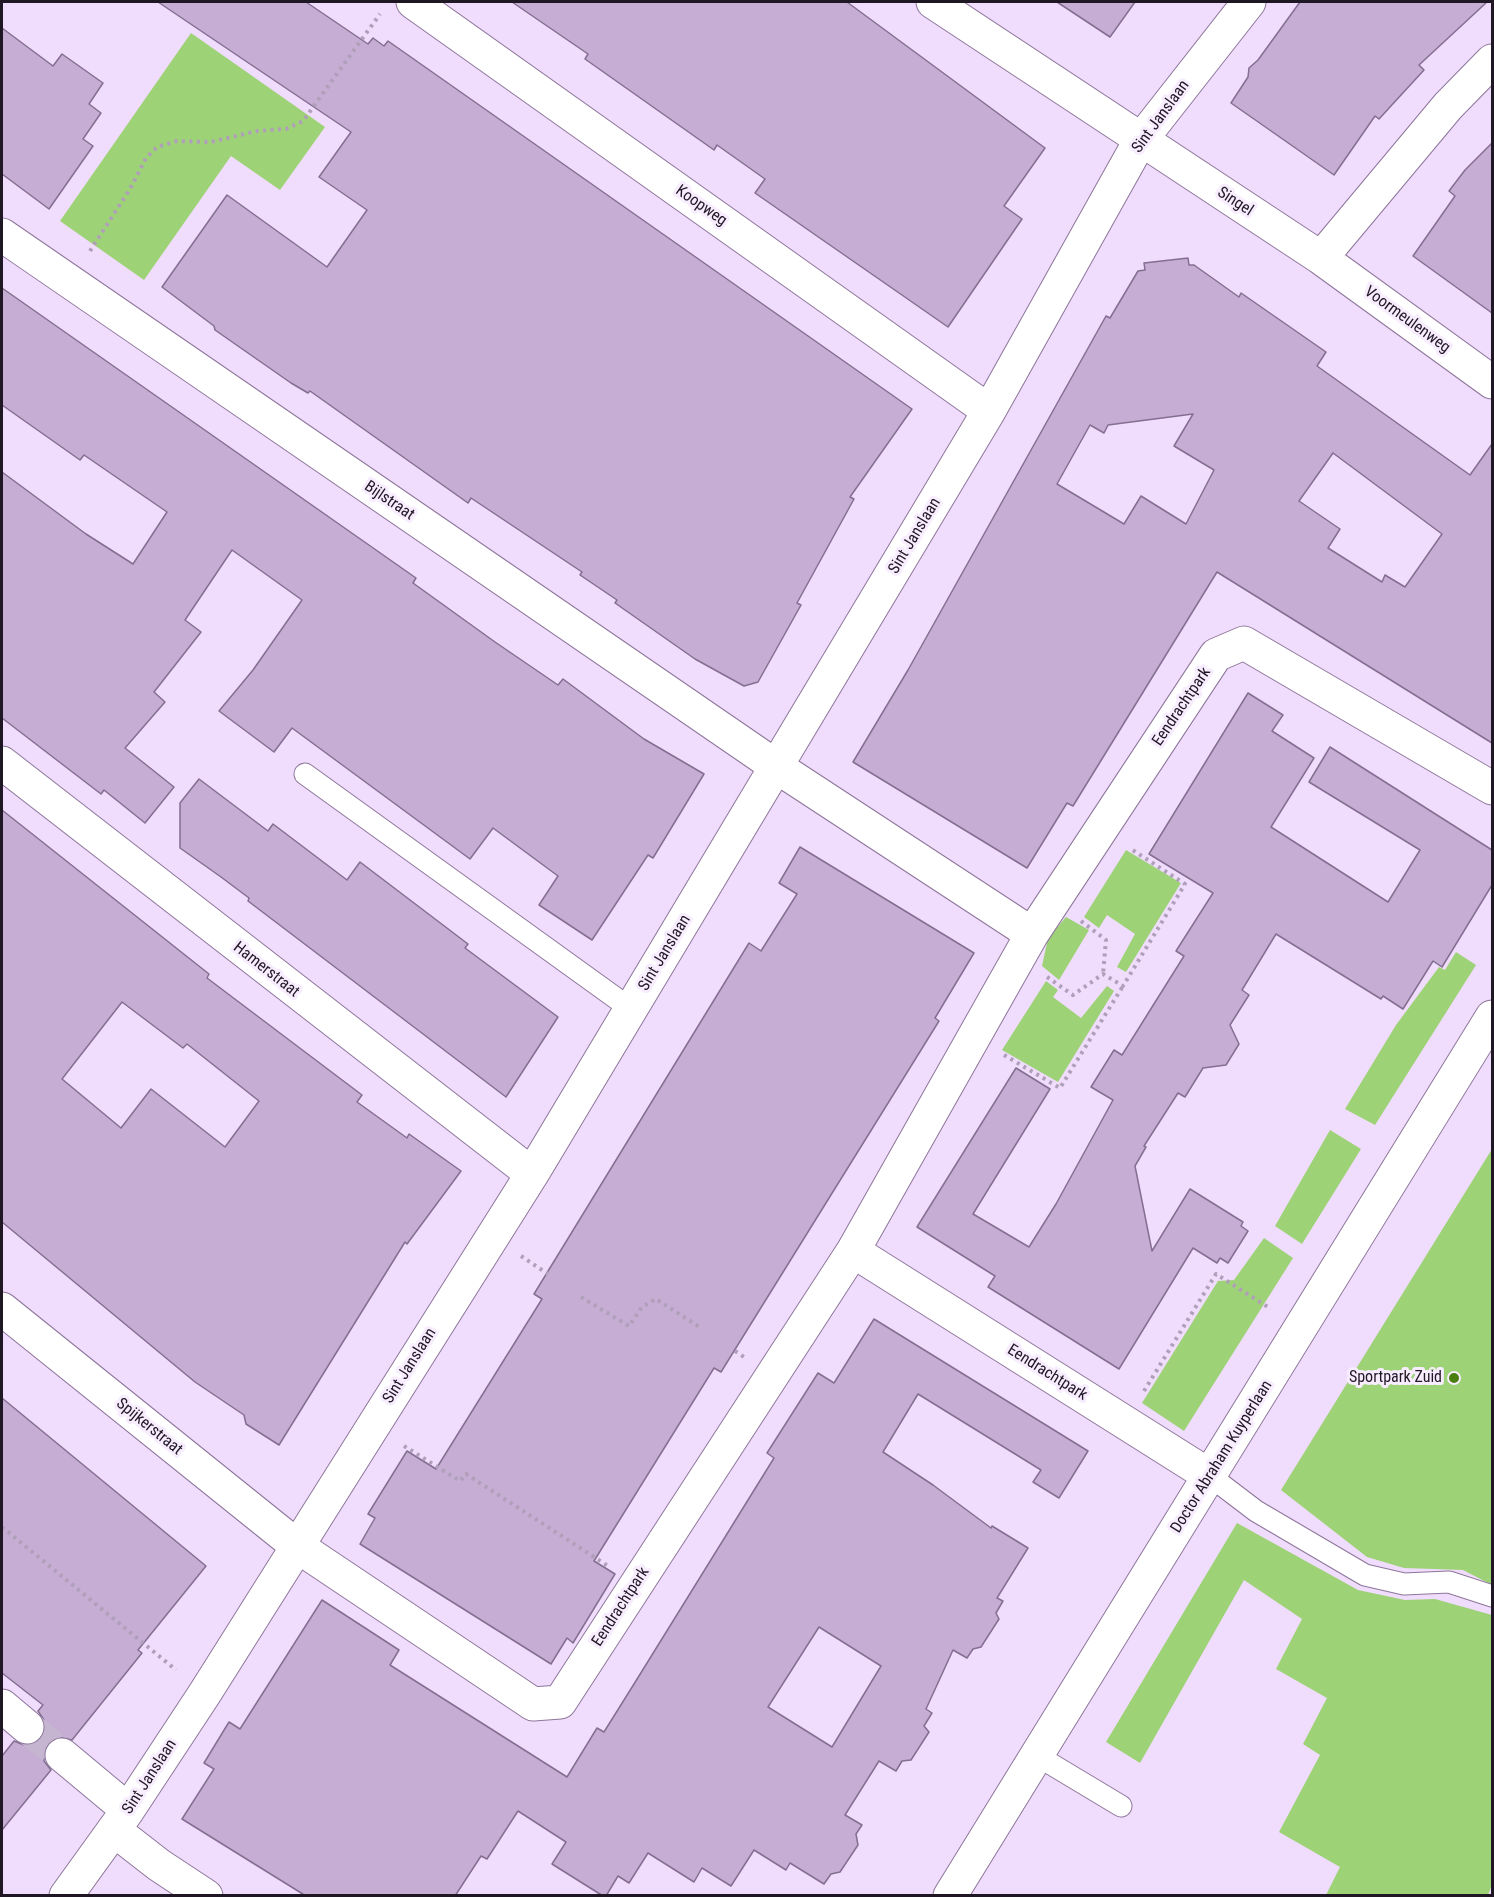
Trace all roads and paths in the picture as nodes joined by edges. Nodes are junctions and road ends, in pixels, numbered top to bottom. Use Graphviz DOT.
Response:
graph roads {
  1 [pos="933,2"];
  2 [pos="1249,2"];
  3 [pos="398,6"];
  4 [pos="1492,61"];
  5 [pos="1140,141"];
  6 [pos="2,235"];
  7 [pos="1321,258"];
  8 [pos="69,281"];
  9 [pos="1492,382"];
  10 [pos="989,411"];
  11 [pos="2,763"];
  12 [pos="777,767"];
  13 [pos="305,774"];
  14 [pos="1492,788"];
  15 [pos="1100,830"];
  16 [pos="1054,900"];
  17 [pos="1025,946"];
  18 [pos="1103,974"];
  19 [pos="1123,986"];
  20 [pos="631,1009"];
  21 [pos="1492,1017"];
  22 [pos="974,1036"];
  23 [pos="532,1174"];
  24 [pos="853,1251"];
  25 [pos="581,1297"];
  26 [pos="2,1309"];
  27 [pos="701,1328"];
  28 [pos="1301,1328"];
  29 [pos="1125,1422"];
  30 [pos="373,1426"];
  31 [pos="1210,1476"];
  32 [pos="2,1527"];
  33 [pos="297,1546"];
  34 [pos="636,1584"];
  35 [pos="1492,1596"];
  36 [pos="205,1693"];
  37 [pos="2,1706"];
  38 [pos="27,1727"];
  39 [pos="62,1755"];
  40 [pos="1036,1755"];
  41 [pos="1121,1806"];
  42 [pos="121,1820"];
  43 [pos="66,1896"];
  44 [pos="206,1896"];
  45 [pos="950,1896"];
  1 -- 5 [label="street, Singel"];
  2 -- 5 [label="street, Sint Janslaan"];
  3 -- 8 [label="path"];
  3 -- 10 [label="street, Koopweg"];
  4 -- 7 [label="street"];
  5 -- 7 [label="street, Singel"];
  5 -- 10 [label="street, Sint Janslaan"];
  6 -- 8 [label="street, Bijlstraat"];
  7 -- 9 [label="street, Voormeulenweg"];
  8 -- 12 [label="street, Bijlstraat"];
  10 -- 12 [label="street, Sint Janslaan"];
  11 -- 23 [label="street, Hamerstraat"];
  12 -- 17 [label="street"];
  12 -- 20 [label="street, Sint Janslaan"];
  13 -- 20 [label="lane"];
  14 -- 15 [label="street, Eendrachtpark"];
  15 -- 16 [label="street, Eendrachtpark"];
  15 -- 19 [label="path"];
  16 -- 17 [label="street, Eendrachtpark"];
  16 -- 18 [label="path"];
  17 -- 18 [label="path"];
  17 -- 22 [label="street, Eendrachtpark"];
  18 -- 19 [label="path"];
  19 -- 22 [label="path"];
  20 -- 23 [label="street, Sint Janslaan"];
  21 -- 28 [label="street, Doctor Abraham Kuyperlaan"];
  22 -- 24 [label="street, Eendrachtpark"];
  23 -- 30 [label="street, Sint Janslaan"];
  24 -- 29 [label="street, Eendrachtpark"];
  24 -- 34 [label="street, Eendrachtpark"];
  25 -- 27 [label="path"];
  26 -- 33 [label="street, Spijkerstraat"];
  28 -- 29 [label="path"];
  28 -- 31 [label="street, Doctor Abraham Kuyperlaan"];
  29 -- 31 [label="street, Eendrachtpark"];
  30 -- 33 [label="street, Sint Janslaan"];
  30 -- 34 [label="path"];
  31 -- 35 [label="lane"];
  31 -- 40 [label="street, Doctor Abraham Kuyperlaan"];
  32 -- 36 [label="path"];
  33 -- 34 [label="street, Eendrachtpark"];
  33 -- 36 [label="street, Sint Janslaan"];
  36 -- 42 [label="street, Sint Janslaan"];
  37 -- 38 [label="street"];
  39 -- 42 [label="street"];
  40 -- 41 [label="lane"];
  40 -- 45 [label="street, Doctor Abraham Kuyperlaan"];
  42 -- 43 [label="street, Sint Janslaan"];
  42 -- 44 [label="street"];
}
